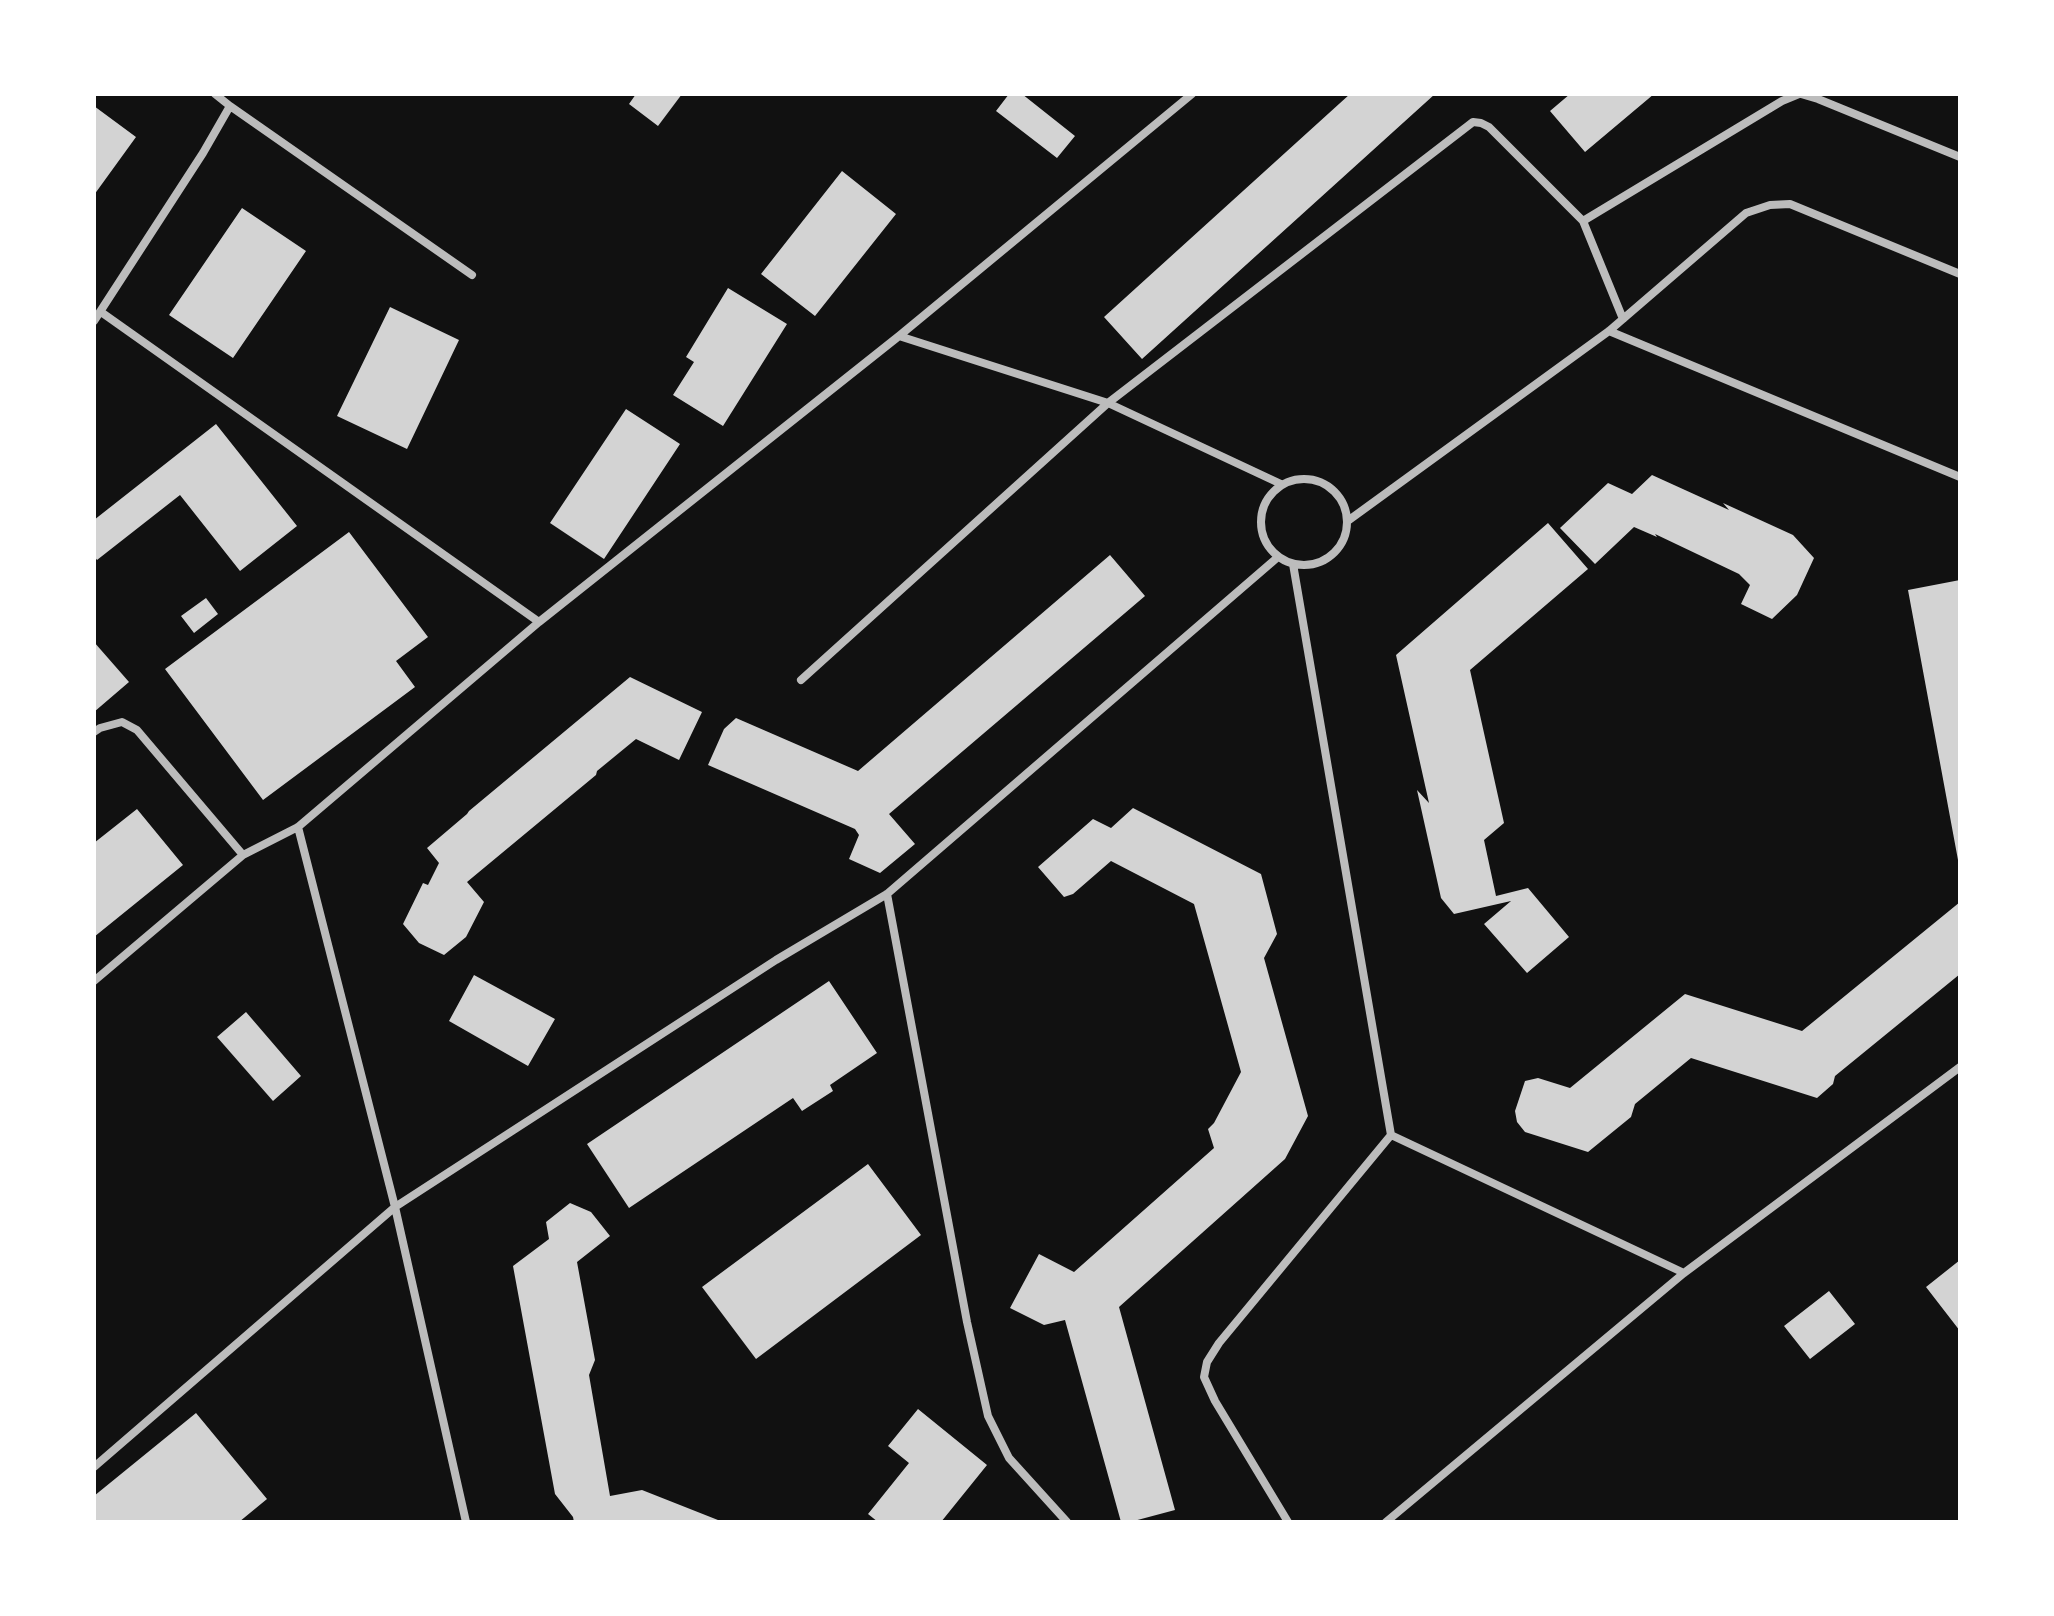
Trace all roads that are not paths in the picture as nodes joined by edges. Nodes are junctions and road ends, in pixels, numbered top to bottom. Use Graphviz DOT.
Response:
graph roads {
  1 [pos="215,94"];
  2 [pos="1192,94"];
  3 [pos="1800,94"];
  4 [pos="230,106"];
  5 [pos="1960,157"];
  6 [pos="1583,221"];
  7 [pos="1960,274"];
  8 [pos="472,275"];
  9 [pos="101,312"];
  10 [pos="1623,319"];
  11 [pos="94,321"];
  12 [pos="1609,331"];
  13 [pos="899,336"];
  14 [pos="1108,403"];
  15 [pos="1960,477"];
  16 [pos="1281,484"];
  17 [pos="1349,520"];
  18 [pos="1278,557"];
  19 [pos="1293,564"];
  20 [pos="539,622"];
  21 [pos="801,680"];
  22 [pos="94,732"];
  23 [pos="298,827"];
  24 [pos="243,855"];
  25 [pos="887,894"];
  26 [pos="94,981"];
  27 [pos="1960,1067"];
  28 [pos="1391,1135"];
  29 [pos="395,1207"];
  30 [pos="1684,1273"];
  31 [pos="94,1467"];
  32 [pos="466,1522"];
  33 [pos="1067,1522"];
  34 [pos="1288,1522"];
  35 [pos="1386,1522"];
  1 -- 4 [label="street"];
  2 -- 13 [label="street"];
  3 -- 5 [label="street"];
  3 -- 6 [label="street"];
  4 -- 8 [label="street"];
  4 -- 9 [label="street"];
  6 -- 10 [label="street"];
  6 -- 14 [label="street"];
  7 -- 10 [label="street"];
  9 -- 11 [label="street"];
  9 -- 20 [label="street"];
  10 -- 12 [label="street"];
  12 -- 15 [label="street"];
  12 -- 17 [label="street"];
  13 -- 14 [label="street"];
  13 -- 20 [label="street"];
  14 -- 16 [label="street"];
  14 -- 21 [label="street"];
  16 -- 17 [label="street"];
  16 -- 18 [label="street"];
  17 -- 19 [label="street"];
  18 -- 19 [label="street"];
  18 -- 25 [label="street"];
  19 -- 28 [label="street"];
  20 -- 23 [label="street"];
  22 -- 24 [label="street"];
  23 -- 24 [label="street"];
  23 -- 29 [label="street"];
  24 -- 26 [label="street"];
  25 -- 29 [label="street"];
  25 -- 33 [label="street"];
  27 -- 30 [label="street"];
  28 -- 30 [label="street"];
  28 -- 34 [label="street"];
  29 -- 31 [label="street"];
  29 -- 32 [label="street"];
  30 -- 35 [label="street"];
}
